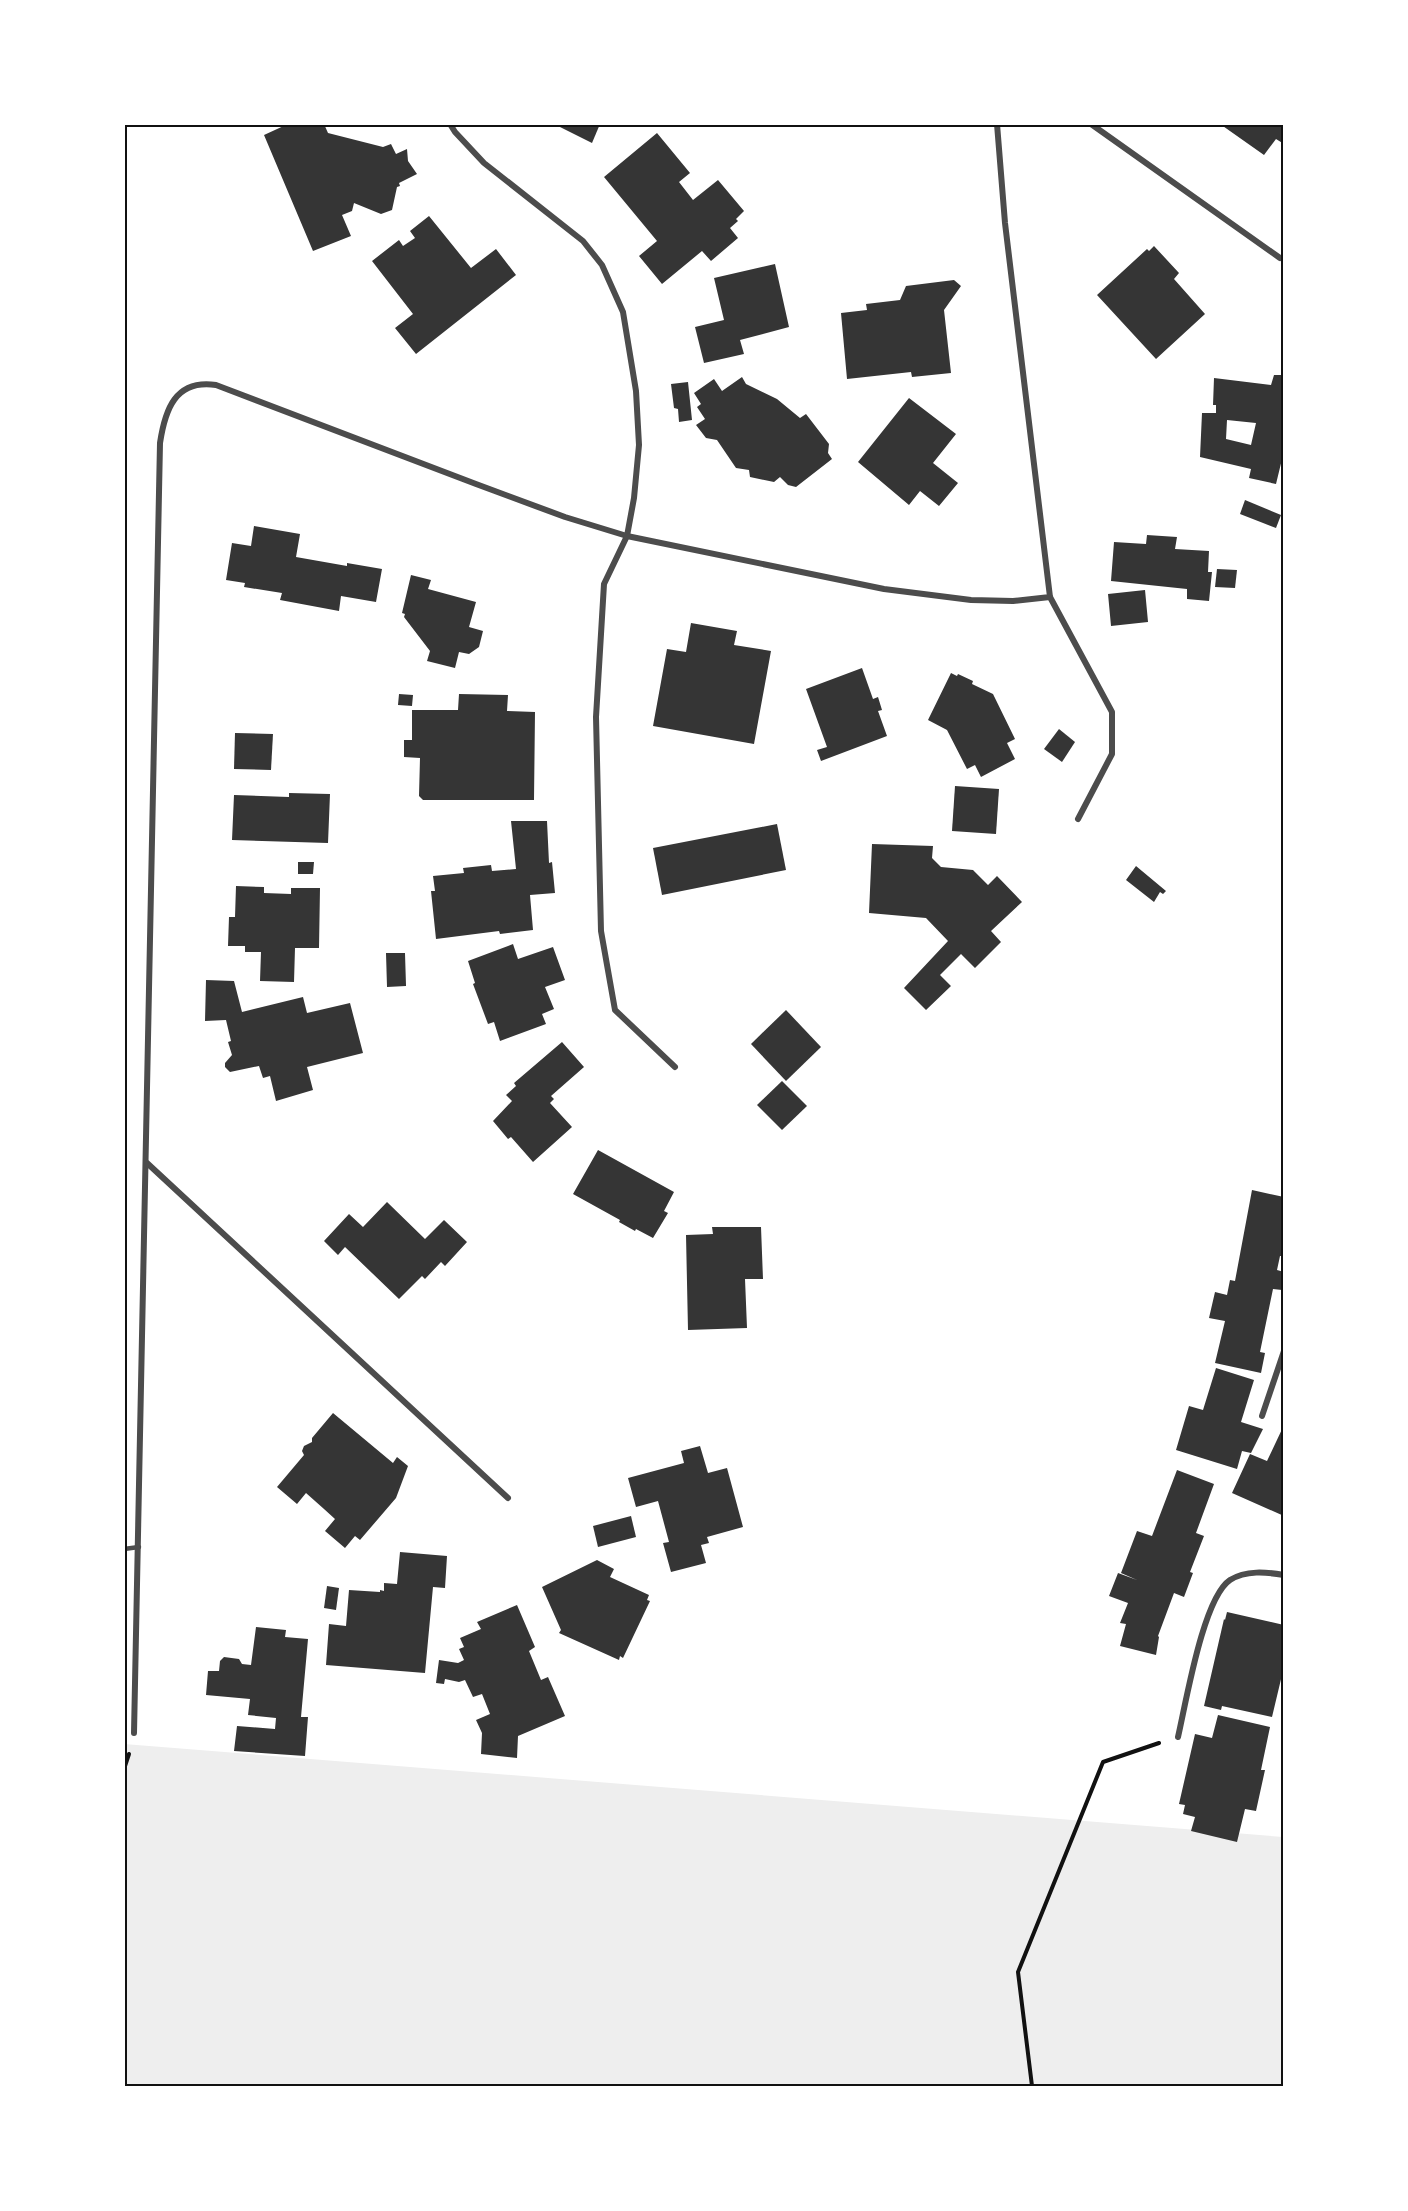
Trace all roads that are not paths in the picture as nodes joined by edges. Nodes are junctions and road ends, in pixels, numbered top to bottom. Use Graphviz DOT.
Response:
graph roads {
  1 [pos="450,124"];
  2 [pos="997,124"];
  3 [pos="1091,124"];
  4 [pos="1280,258"];
  5 [pos="627,536"];
  6 [pos="1050,597"];
  7 [pos="1078,819"];
  8 [pos="675,1067"];
  9 [pos="147,1162"];
  10 [pos="1284,1351"];
  11 [pos="1262,1416"];
  12 [pos="508,1498"];
  13 [pos="139,1547"];
  14 [pos="124,1549"];
  15 [pos="1284,1575"];
  16 [pos="134,1733"];
  17 [pos="1178,1737"];
  1 -- 5 [label="street"];
  2 -- 6 [label="street"];
  3 -- 4 [label="street"];
  5 -- 6 [label="street"];
  5 -- 8 [label="street"];
  5 -- 9 [label="street"];
  6 -- 7 [label="street"];
  9 -- 12 [label="street"];
  9 -- 13 [label="street"];
  10 -- 11 [label="street"];
  13 -- 14 [label="lane"];
  13 -- 16 [label="street"];
  15 -- 17 [label="street"];
}
